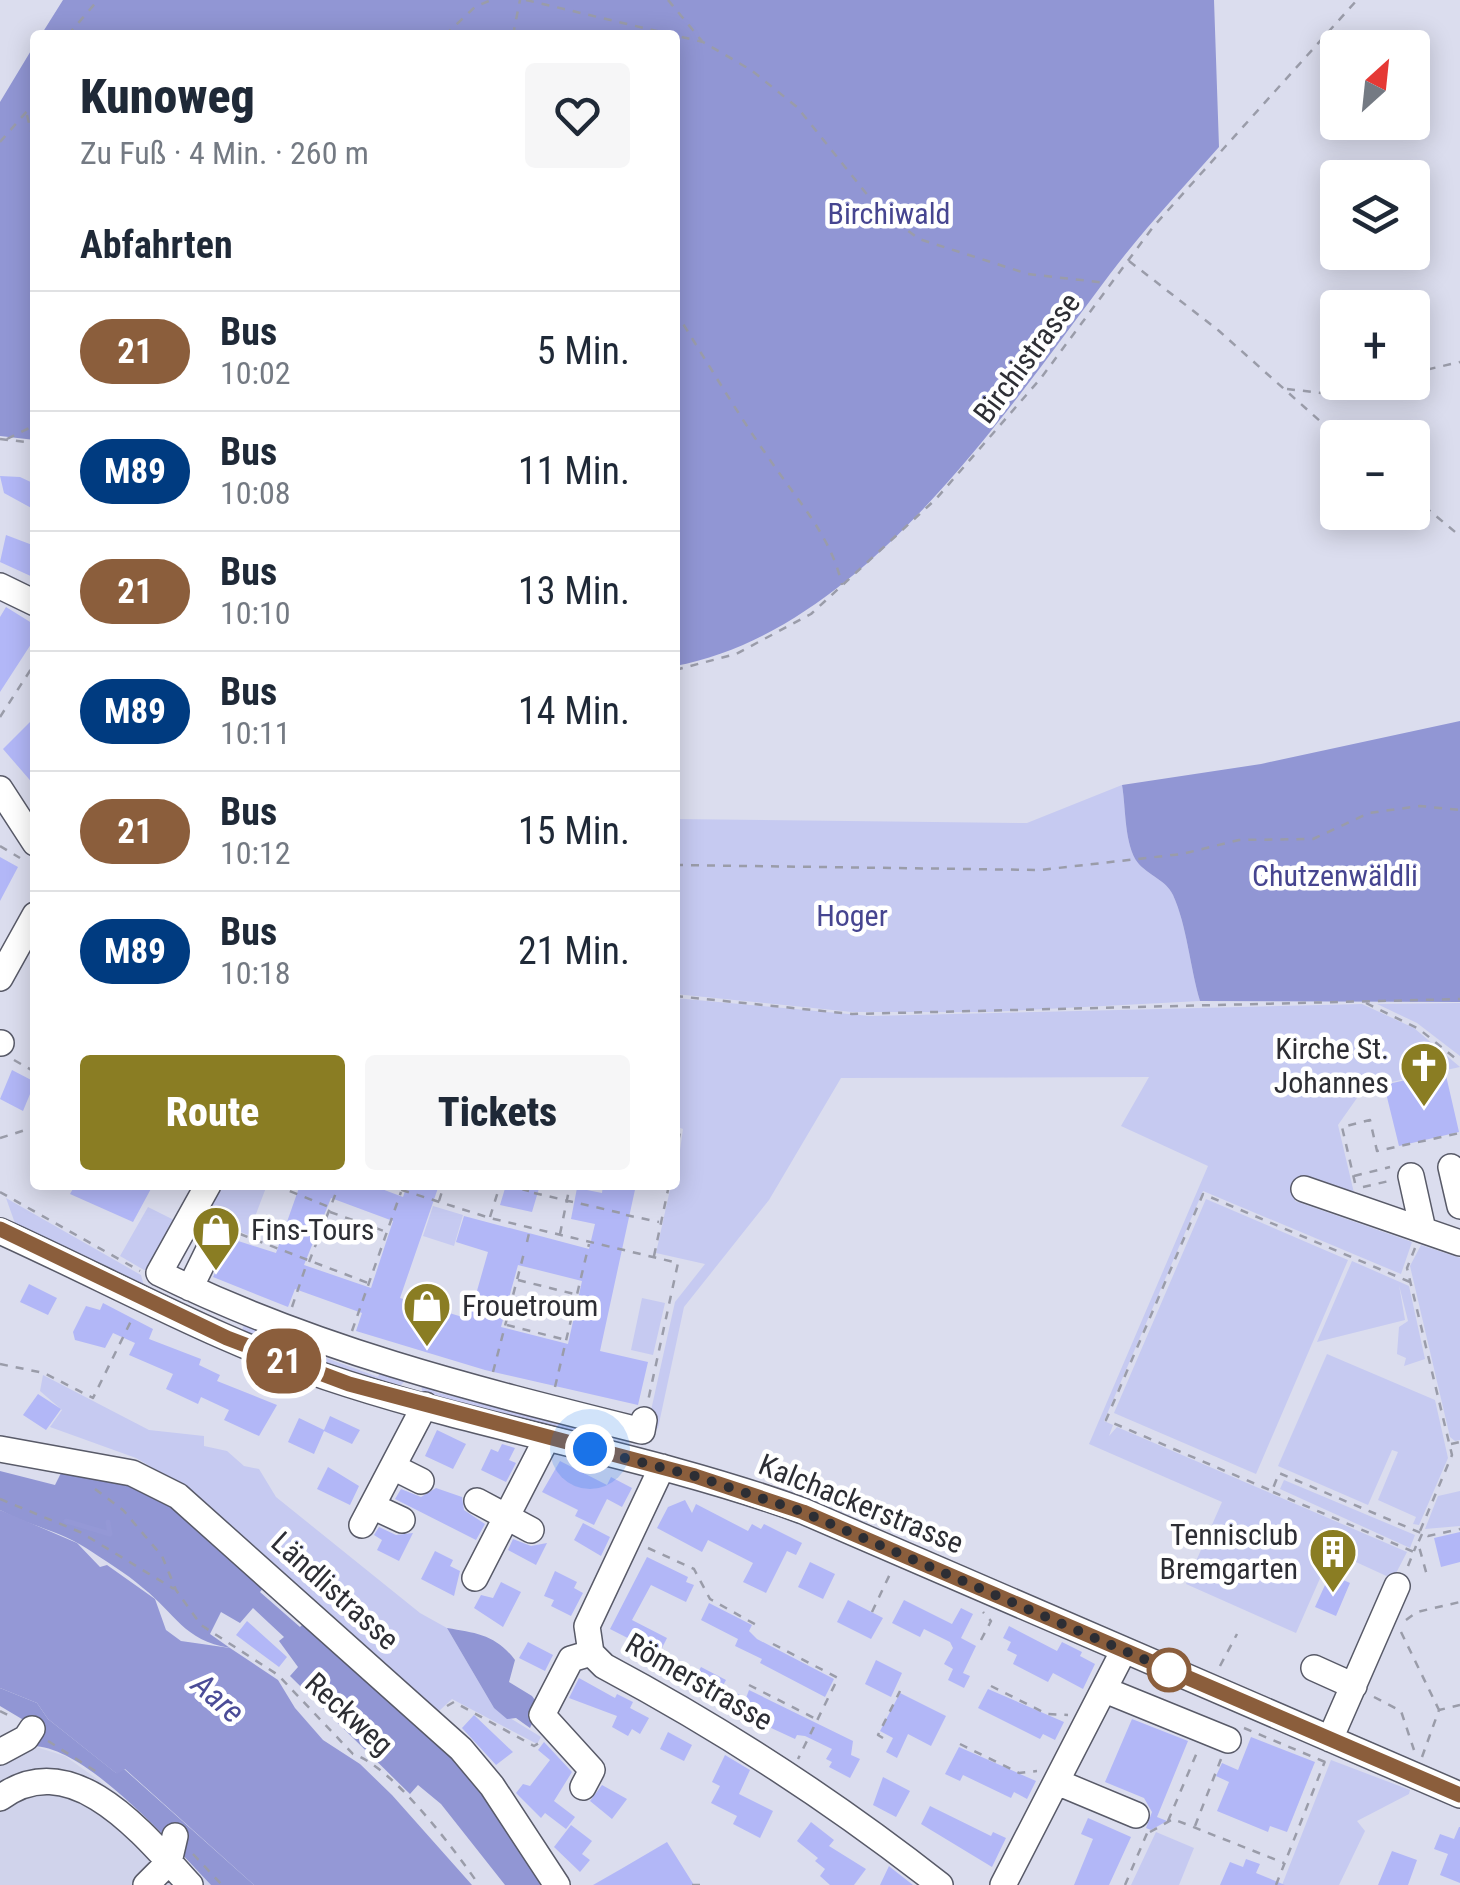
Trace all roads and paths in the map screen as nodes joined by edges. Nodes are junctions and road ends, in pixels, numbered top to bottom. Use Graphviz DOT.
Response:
graph roads {
  1 [pos="98,0"];
  2 [pos="491,0"];
  3 [pos="520,0"];
  4 [pos="526,0"];
  5 [pos="668,0"];
  6 [pos="1357,0"];
  7 [pos="72,30"];
  8 [pos="450,30"];
  9 [pos="514,30"];
  10 [pos="652,30"];
  11 [pos="680,37"];
  12 [pos="703,42"];
  13 [pos="30,108"];
  14 [pos="26,112"];
  15 [pos="30,128"];
  16 [pos="0,142"];
  17 [pos="1128,260"];
  18 [pos="1109,283"];
  19 [pos="680,320"];
  20 [pos="1460,362"];
  21 [pos="1430,368"];
  22 [pos="1284,388"];
  23 [pos="1320,393"];
  24 [pos="1320,421"];
  25 [pos="30,427"];
  26 [pos="3,439"];
  27 [pos="30,442"];
  28 [pos="1430,511"];
  29 [pos="1460,536"];
  30 [pos="0,586"];
  31 [pos="842,586"];
  32 [pos="30,601"];
  33 [pos="680,669"];
  34 [pos="30,670"];
  35 [pos="0,717"];
  36 [pos="0,789"];
  37 [pos="1460,810"];
  38 [pos="30,836"];
  39 [pos="680,865"];
  40 [pos="30,924"];
  41 [pos="0,978"];
  42 [pos="680,997"];
  43 [pos="1460,999"];
  44 [pos="1365,1002"];
  45 [pos="0,1043"];
  46 [pos="1460,1062"];
  47 [pos="30,1069"];
  48 [pos="30,1129"];
  49 [pos="1460,1132"];
  50 [pos="0,1138"];
  51 [pos="1451,1167"];
  52 [pos="1400,1172"];
  53 [pos="1353,1176"];
  54 [pos="205,1190"];
  55 [pos="286,1190"];
  56 [pos="337,1190"];
  57 [pos="401,1190"];
  58 [pos="442,1190"];
  59 [pos="498,1190"];
  60 [pos="524,1190"];
  61 [pos="569,1190"];
  62 [pos="668,1190"];
  63 [pos="1304,1190"];
  64 [pos="0,1192"];
  65 [pos="438,1202"];
  66 [pos="567,1202"];
  67 [pos="1460,1206"];
  68 [pos="1360,1208"];
  69 [pos="330,1209"];
  70 [pos="490,1218"];
  71 [pos="661,1222"];
  72 [pos="530,1228"];
  73 [pos="0,1230"];
  74 [pos="1422,1230"];
  75 [pos="221,1231"];
  76 [pos="386,1232"];
  77 [pos="559,1236"];
  78 [pos="526,1242"];
  79 [pos="1460,1243"];
  80 [pos="589,1244"];
  81 [pos="524,1253"];
  82 [pos="653,1258"];
  83 [pos="308,1262"];
  84 [pos="517,1280"];
  85 [pos="1410,1282"];
  86 [pos="152,1284"];
  87 [pos="368,1284"];
  88 [pos="190,1288"];
  89 [pos="577,1295"];
  90 [pos="240,1312"];
  91 [pos="506,1325"];
  92 [pos="284,1330"];
  93 [pos="227,1338"];
  94 [pos="566,1340"];
  95 [pos="345,1352"];
  96 [pos="0,1364"];
  97 [pos="416,1374"];
  98 [pos="487,1392"];
  99 [pos="417,1403"];
  100 [pos="550,1408"];
  101 [pos="598,1420"];
  102 [pos="644,1420"];
  103 [pos="547,1438"];
  104 [pos="1460,1442"];
  105 [pos="1450,1444"];
  106 [pos="0,1448"];
  107 [pos="590,1449"];
  108 [pos="662,1467"];
  109 [pos="391,1471"];
  110 [pos="421,1481"];
  111 [pos="89,1485"];
  112 [pos="1272,1491"];
  113 [pos="0,1500"];
  114 [pos="477,1501"];
  115 [pos="506,1517"];
  116 [pos="402,1520"];
  117 [pos="1460,1529"];
  118 [pos="531,1530"];
  119 [pos="1421,1533"];
  120 [pos="628,1540"];
  121 [pos="1418,1543"];
  122 [pos="896,1552"];
  123 [pos="1414,1552"];
  124 [pos="475,1578"];
  125 [pos="1402,1578"];
  126 [pos="1428,1579"];
  127 [pos="176,1590"];
  128 [pos="992,1593"];
  129 [pos="1460,1602"];
  130 [pos="872,1612"];
  131 [pos="760,1627"];
  132 [pos="1237,1634"];
  133 [pos="981,1640"];
  134 [pos="232,1642"];
  135 [pos="772,1644"];
  136 [pos="226,1650"];
  137 [pos="1124,1650"];
  138 [pos="590,1653"];
  139 [pos="1325,1671"];
  140 [pos="1218,1672"];
  141 [pos="1354,1684"];
  142 [pos="749,1685"];
  143 [pos="991,1686"];
  144 [pos="1105,1690"];
  145 [pos="900,1691"];
  146 [pos="453,1702"];
  147 [pos="1460,1705"];
  148 [pos="1439,1710"];
  149 [pos="818,1720"];
  150 [pos="1089,1723"];
  151 [pos="32,1729"];
  152 [pos="1217,1736"];
  153 [pos="883,1738"];
  154 [pos="960,1744"];
  155 [pos="534,1746"];
  156 [pos="1330,1747"];
  157 [pos="0,1752"];
  158 [pos="791,1774"];
  159 [pos="1058,1780"];
  160 [pos="582,1786"];
  161 [pos="1460,1795"];
  162 [pos="0,1798"];
  163 [pos="1136,1815"];
  164 [pos="1167,1822"];
  165 [pos="1194,1827"];
  166 [pos="175,1836"];
  167 [pos="169,1862"];
  168 [pos="1284,1863"];
  169 [pos="146,1885"];
  170 [pos="190,1885"];
  171 [pos="222,1885"];
  172 [pos="479,1885"];
  173 [pos="557,1885"];
  174 [pos="692,1885"];
  175 [pos="700,1885"];
  176 [pos="940,1885"];
  177 [pos="1003,1885"];
  178 [pos="1125,1885"];
  179 [pos="1276,1885"];
  1 -- 7 [label="path"];
  2 -- 8 [label="path"];
  3 -- 9 [label="path"];
  4 -- 10 [label="path"];
  5 -- 12 [label="path"];
  6 -- 17 [label="path, Birchistrasse"];
  11 -- 12 [label="path"];
  12 -- 18 [label="path"];
  13 -- 14 [label="path"];
  14 -- 15 [label="path"];
  14 -- 16 [label="path"];
  17 -- 18 [label="path, Birchistrasse"];
  17 -- 22 [label="path"];
  18 -- 31 [label="path, Birchistrasse"];
  19 -- 31 [label="path"];
  20 -- 21 [label="path"];
  22 -- 23 [label="path"];
  22 -- 24 [label="path"];
  25 -- 26 [label="path"];
  26 -- 27 [label="path"];
  28 -- 29 [label="path"];
  30 -- 32 [label="street"];
  31 -- 33 [label="path, Birchistrasse"];
  34 -- 35 [label="path"];
  36 -- 38 [label="street"];
  37 -- 39 [label="path"];
  40 -- 41 [label="street"];
  42 -- 44 [label="path"];
  43 -- 44 [label="path"];
  44 -- 46 [label="path"];
  45 -- 47 [label="path"];
  48 -- 50 [label="path"];
  49 -- 53 [label="path"];
  51 -- 67 [label="street"];
  52 -- 53 [label="path"];
  52 -- 74 [label="street"];
  53 -- 68 [label="path"];
  54 -- 86 [label="street"];
  55 -- 69 [label="path"];
  56 -- 69 [label="path"];
  57 -- 65 [label="path"];
  57 -- 76 [label="path"];
  58 -- 65 [label="path"];
  59 -- 70 [label="path"];
  60 -- 66 [label="path"];
  61 -- 66 [label="path"];
  62 -- 71 [label="path"];
  63 -- 68 [label="street"];
  64 -- 86 [label="path"];
  65 -- 70 [label="path"];
  66 -- 71 [label="path"];
  66 -- 77 [label="path"];
  68 -- 74 [label="street"];
  69 -- 76 [label="path"];
  69 -- 83 [label="path"];
  70 -- 72 [label="path"];
  71 -- 82 [label="path"];
  72 -- 77 [label="path"];
  72 -- 78 [label="path"];
  73 -- 86 [label="street, Kalchackerstrasse"];
  74 -- 79 [label="street"];
  74 -- 85 [label="path"];
  75 -- 83 [label="path"];
  75 -- 88 [label="street"];
  76 -- 87 [label="path"];
  77 -- 80 [label="path"];
  80 -- 82 [label="path"];
  80 -- 89 [label="path"];
  81 -- 84 [label="path"];
  82 -- 102 [label="path"];
  83 -- 87 [label="path"];
  83 -- 92 [label="path"];
  84 -- 89 [label="path"];
  84 -- 91 [label="path"];
  85 -- 105 [label="path"];
  85 -- 112 [label="path"];
  86 -- 88 [label="street"];
  86 -- 93 [label="street, Kalchackerstrasse"];
  86 -- 96 [label="path"];
  87 -- 95 [label="path"];
  88 -- 90 [label="street"];
  89 -- 94 [label="path"];
  90 -- 92 [label="street"];
  90 -- 93 [label="street"];
  91 -- 94 [label="path"];
  91 -- 98 [label="path"];
  92 -- 95 [label="street"];
  93 -- 99 [label="street, Kalchackerstrasse"];
  94 -- 100 [label="path"];
  95 -- 97 [label="street"];
  97 -- 98 [label="street"];
  97 -- 99 [label="street"];
  98 -- 100 [label="street"];
  99 -- 103 [label="street, Kalchackerstrasse"];
  99 -- 109 [label="street"];
  100 -- 101 [label="street"];
  101 -- 102 [label="street"];
  101 -- 107 [label="street"];
  103 -- 107 [label="street, Kalchackerstrasse"];
  103 -- 115 [label="street"];
  104 -- 105 [label="path"];
  105 -- 119 [label="path"];
  106 -- 173 [label="street, Ländlistrasse"];
  107 -- 108 [label="street, Kalchackerstrasse"];
  108 -- 120 [label="street, Römerstrasse"];
  108 -- 122 [label="street, Kalchackerstrasse"];
  109 -- 110 [label="street"];
  109 -- 116 [label="street"];
  111 -- 127 [label="path"];
  112 -- 119 [label="path"];
  112 -- 123 [label="path"];
  113 -- 127 [label="path"];
  114 -- 115 [label="street"];
  115 -- 118 [label="street"];
  115 -- 124 [label="street"];
  117 -- 119 [label="path"];
  119 -- 121 [label="path"];
  120 -- 131 [label="path"];
  120 -- 138 [label="street, Römerstrasse"];
  121 -- 123 [label="path"];
  121 -- 126 [label="path"];
  122 -- 128 [label="street, Kalchackerstrasse"];
  122 -- 130 [label="path"];
  123 -- 125 [label="path"];
  125 -- 141 [label="street"];
  127 -- 134 [label="path, Reckweg"];
  128 -- 133 [label="path"];
  128 -- 137 [label="street, Kalchackerstrasse"];
  129 -- 148 [label="path"];
  132 -- 140 [label="path"];
  134 -- 136 [label="path"];
  134 -- 172 [label="path, Reckweg"];
  135 -- 149 [label="path"];
  137 -- 144 [label="street"];
  137 -- 156 [label="street, Kalchackerstrasse"];
  138 -- 158 [label="street, Römerstrasse"];
  138 -- 160 [label="street"];
  139 -- 141 [label="street"];
  141 -- 148 [label="path"];
  141 -- 156 [label="street"];
  142 -- 149 [label="path"];
  143 -- 150 [label="path"];
  144 -- 150 [label="street"];
  144 -- 152 [label="street"];
  145 -- 153 [label="path"];
  146 -- 155 [label="path"];
  147 -- 148 [label="path"];
  149 -- 158 [label="path"];
  150 -- 159 [label="street"];
  151 -- 157 [label="street"];
  152 -- 156 [label="path"];
  152 -- 164 [label="path"];
  152 -- 165 [label="path"];
  154 -- 159 [label="path"];
  156 -- 161 [label="street, Kalchackerstrasse"];
  156 -- 168 [label="path"];
  158 -- 176 [label="street, Römerstrasse"];
  159 -- 163 [label="street"];
  159 -- 177 [label="street"];
  162 -- 167 [label="street"];
  164 -- 165 [label="path"];
  164 -- 178 [label="path"];
  165 -- 168 [label="path"];
  166 -- 167 [label="street"];
  166 -- 171 [label="path"];
  167 -- 169 [label="street"];
  167 -- 170 [label="street"];
  168 -- 179 [label="path"];
  174 -- 175 [label="path"];
}
